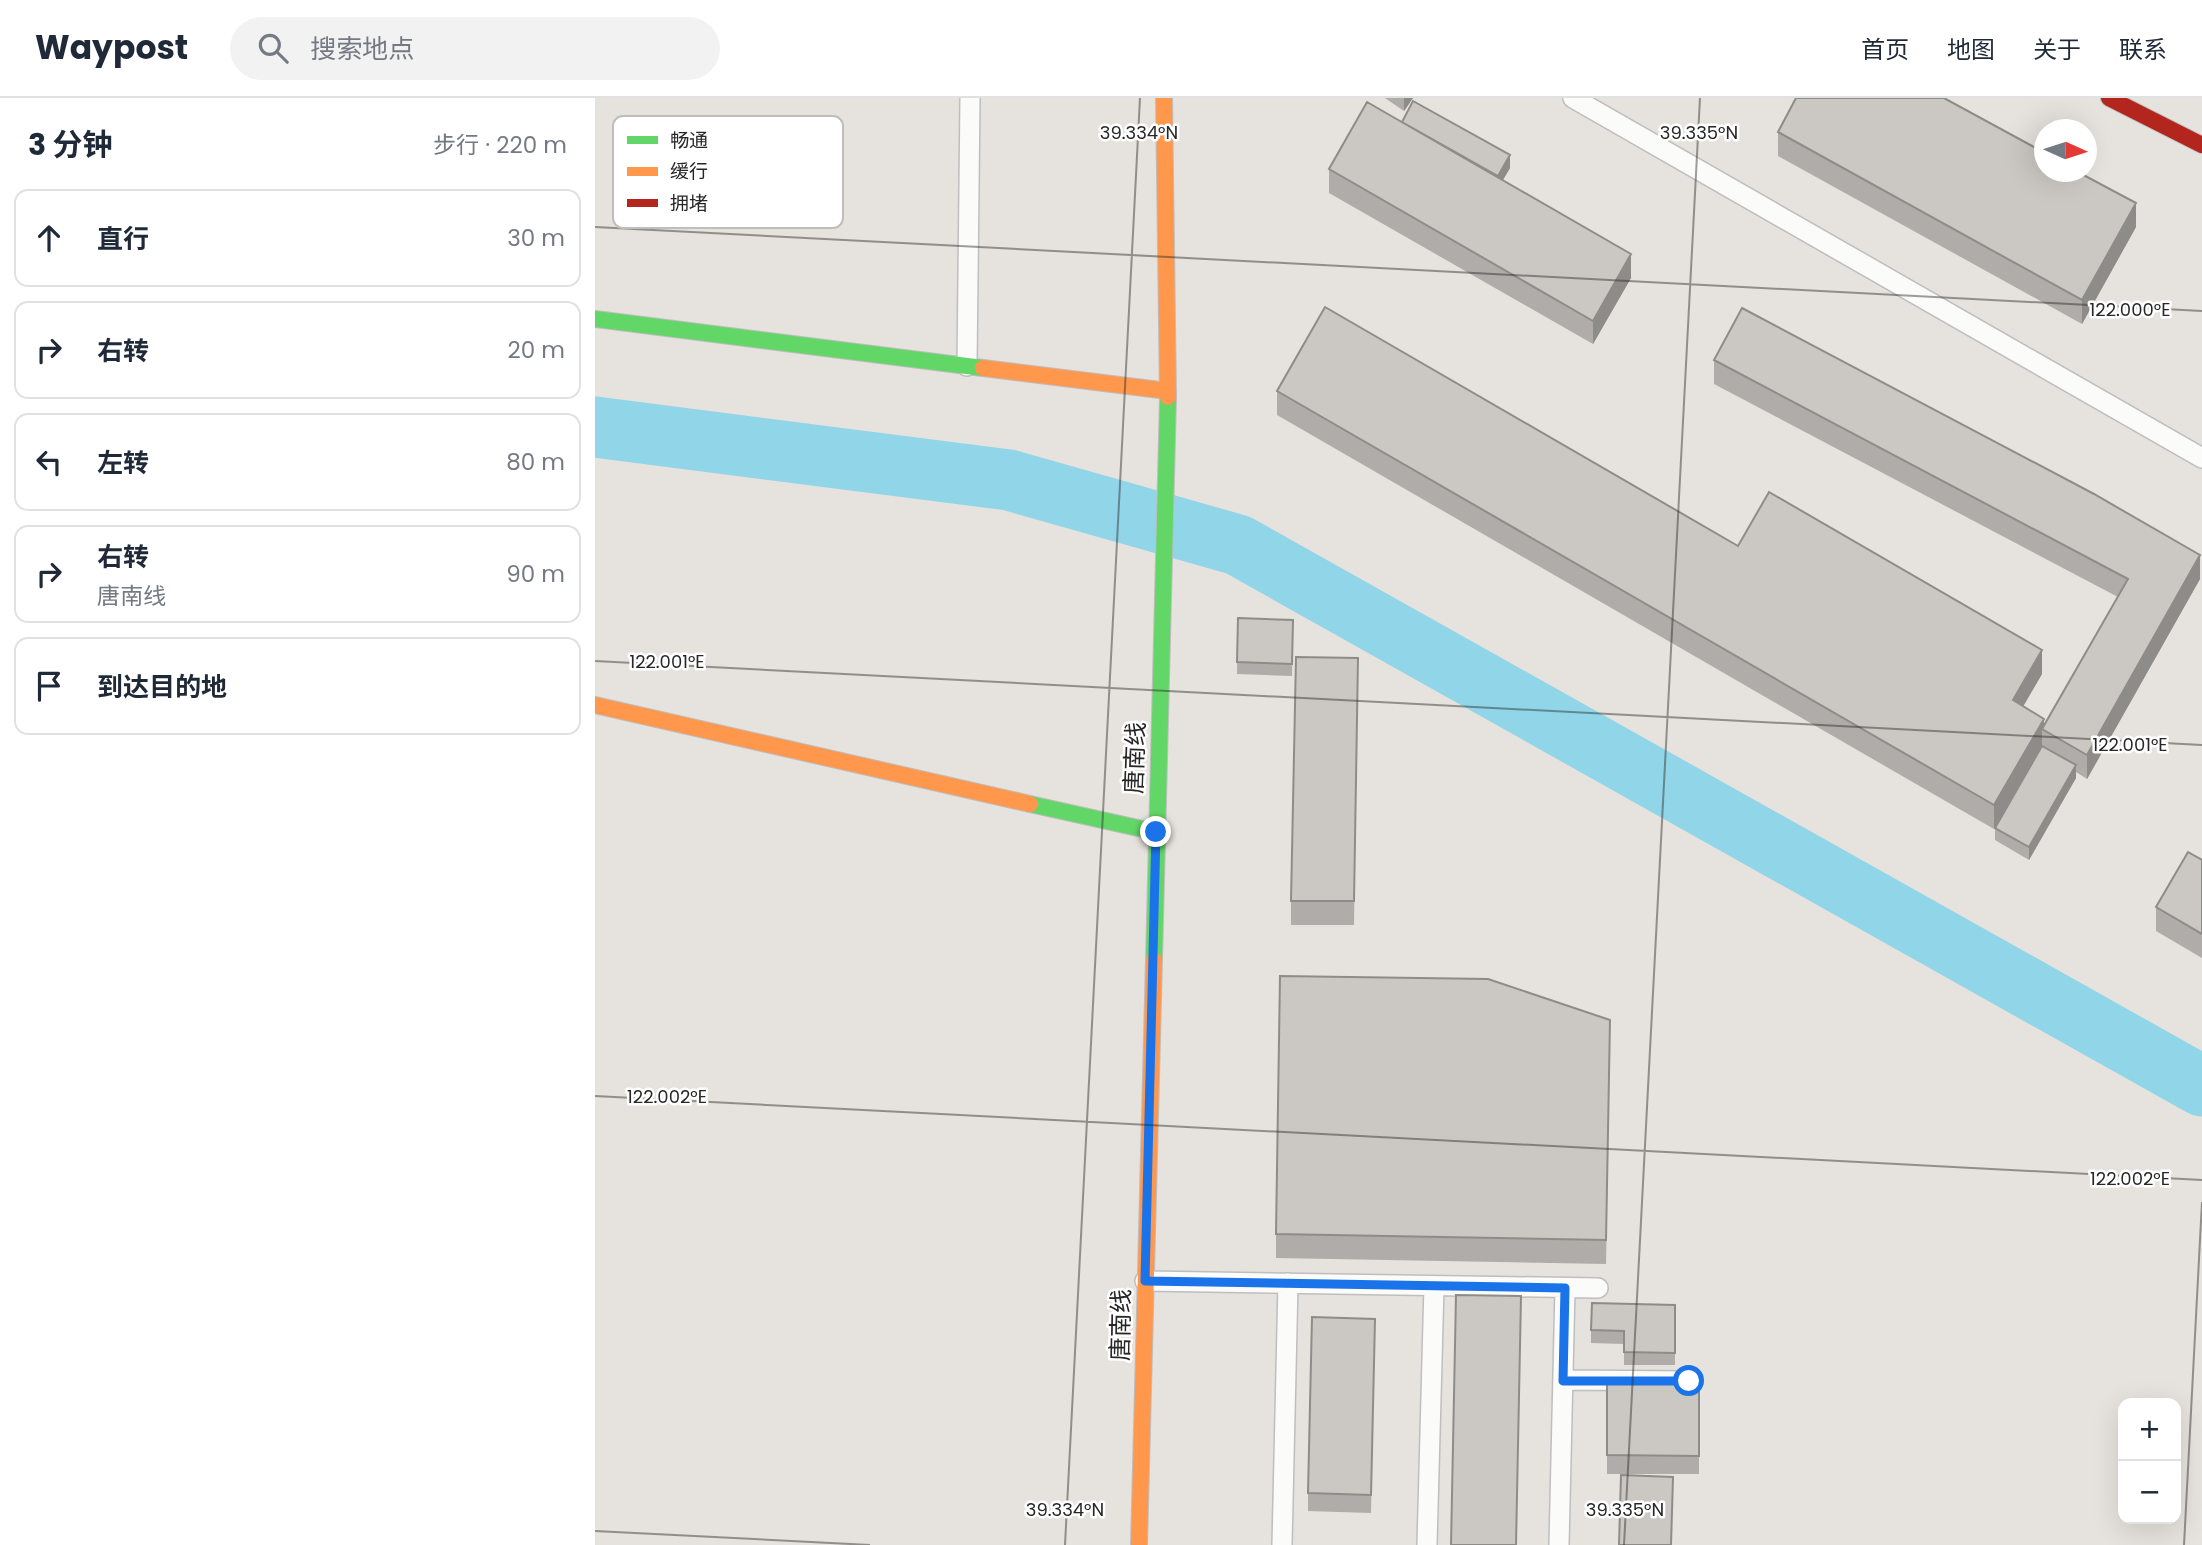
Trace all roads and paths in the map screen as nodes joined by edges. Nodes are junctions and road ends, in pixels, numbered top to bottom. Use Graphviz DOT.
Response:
graph roads {
  1 [pos="970,98"];
  2 [pos="1164,98"];
  3 [pos="1573,98"];
  4 [pos="2109,98"];
  5 [pos="2202,145"];
  6 [pos="595,319"];
  7 [pos="967,366"];
  8 [pos="1168,391"];
  9 [pos="2202,458"];
  10 [pos="595,705"];
  11 [pos="1156,832"];
  12 [pos="1145,1281"];
  13 [pos="1288,1283"];
  14 [pos="1434,1286"];
  15 [pos="1565,1288"];
  16 [pos="1598,1289"];
  17 [pos="1563,1381"];
  18 [pos="1689,1381"];
  19 [pos="1139,1545"];
  20 [pos="1282,1545"];
  21 [pos="1427,1545"];
  22 [pos="1559,1545"];
  1 -- 7 [label="lane"];
  2 -- 8 [label="street, 唐南线"];
  3 -- 9 [label="lane"];
  4 -- 5 [label="street"];
  6 -- 7 [label="street"];
  7 -- 8 [label="street"];
  8 -- 11 [label="street, 唐南线"];
  10 -- 11 [label="street"];
  11 -- 12 [label="street, 唐南线"];
  12 -- 13 [label="lane"];
  12 -- 19 [label="street, 唐南线"];
  13 -- 14 [label="lane"];
  13 -- 20 [label="lane"];
  14 -- 15 [label="lane"];
  14 -- 21 [label="lane"];
  15 -- 16 [label="lane"];
  15 -- 17 [label="lane"];
  17 -- 18 [label="lane"];
  17 -- 22 [label="lane"];
}
